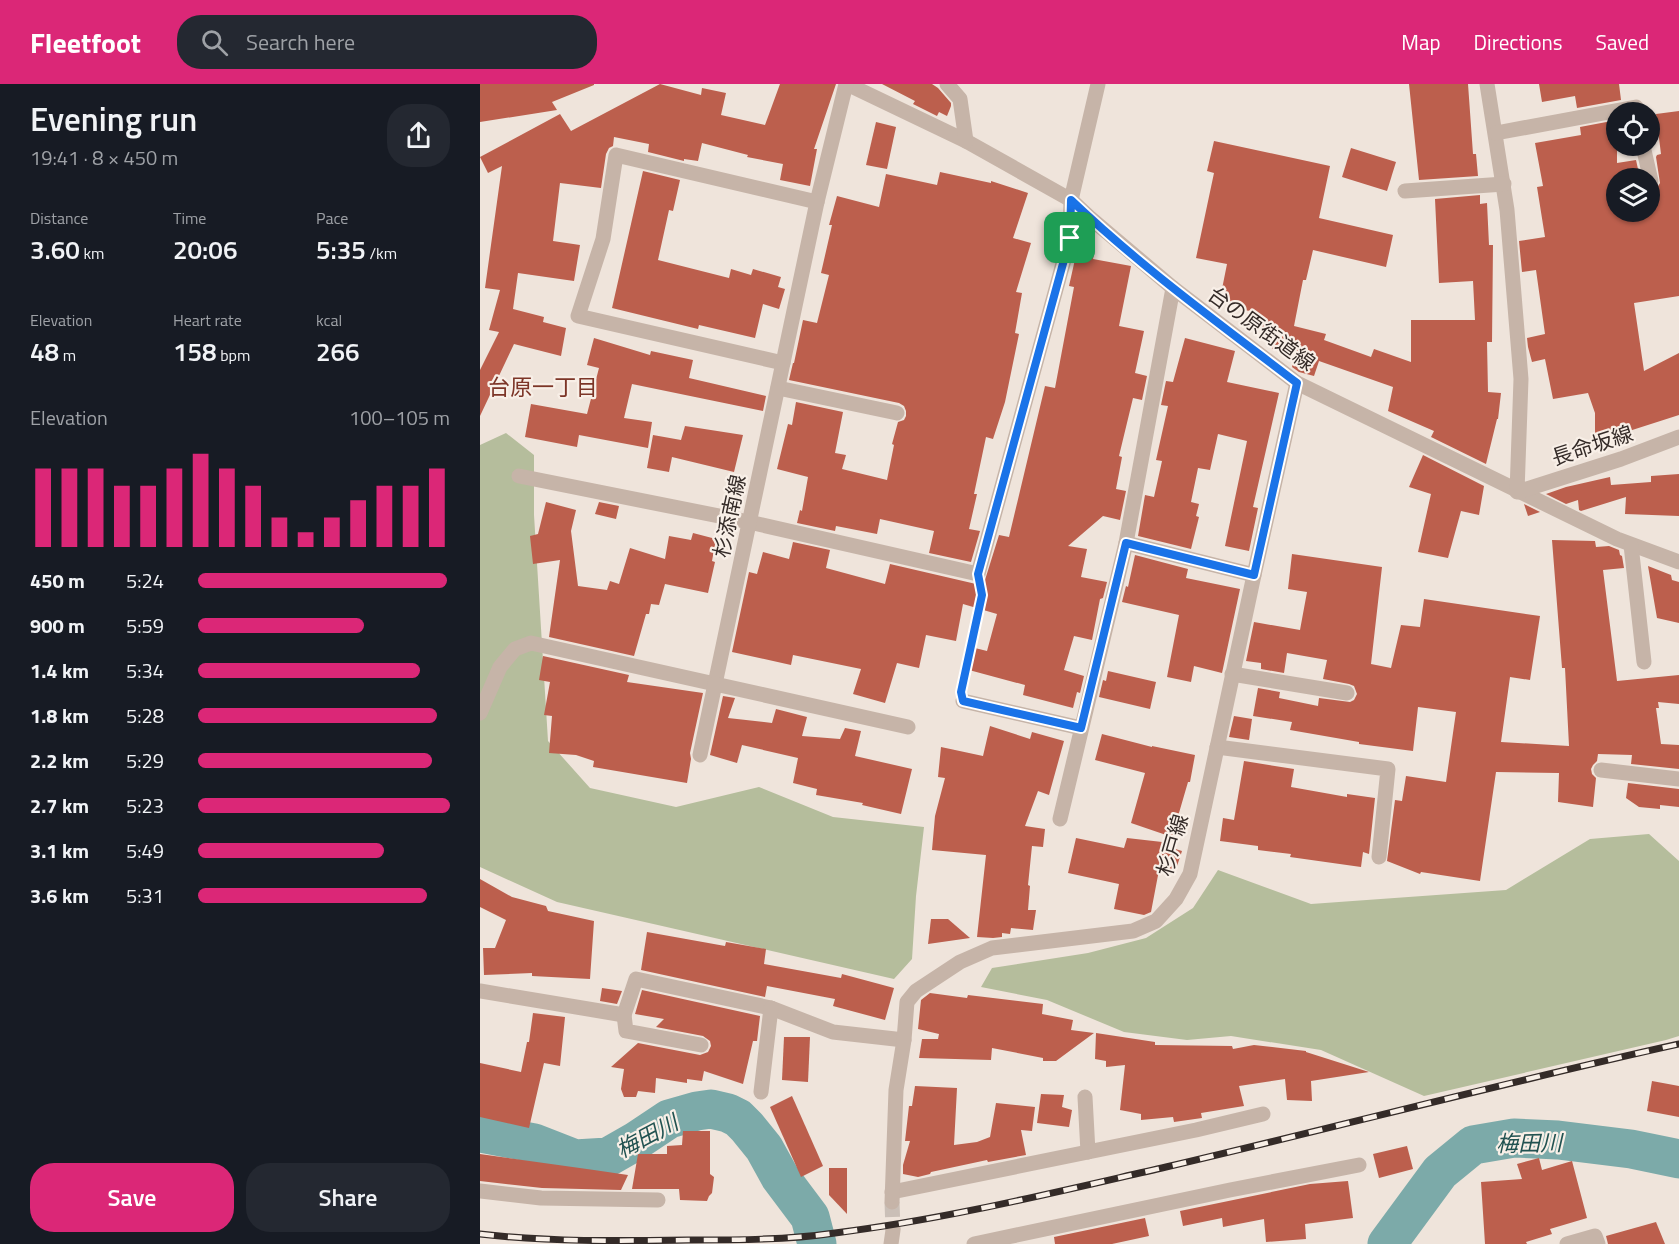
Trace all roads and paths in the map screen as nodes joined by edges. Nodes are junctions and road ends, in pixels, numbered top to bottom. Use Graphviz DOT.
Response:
graph roads {
  1 [pos="847,84"];
  2 [pos="947,84"];
  3 [pos="1098,84"];
  4 [pos="1487,84"];
  5 [pos="1606,113"];
  6 [pos="1496,133"];
  7 [pos="966,141"];
  8 [pos="1504,184"];
  9 [pos="1405,191"];
  10 [pos="1071,200"];
  11 [pos="817,202"];
  12 [pos="1173,288"];
  13 [pos="783,363"];
  14 [pos="1297,383"];
  15 [pos="778,387"];
  16 [pos="897,413"];
  17 [pos="1679,437"];
  18 [pos="519,476"];
  19 [pos="1517,492"];
  20 [pos="749,522"];
  21 [pos="1126,543"];
  22 [pos="1631,545"];
  23 [pos="1679,562"];
  24 [pos="978,574"];
  25 [pos="1254,575"];
  26 [pos="1644,662"];
  27 [pos="1232,674"];
  28 [pos="715,684"];
  29 [pos="1347,693"];
  30 [pos="963,701"];
  31 [pos="480,713"];
  32 [pos="908,727"];
  33 [pos="1081,728"];
  34 [pos="1217,747"];
  35 [pos="700,755"];
  36 [pos="1601,770"];
  37 [pos="1679,779"];
  38 [pos="1060,819"];
  39 [pos="1379,857"];
  40 [pos="480,991"];
  41 [pos="771,1008"];
  42 [pos="624,1015"];
  43 [pos="904,1040"];
  44 [pos="701,1045"];
  45 [pos="761,1092"];
  46 [pos="1085,1097"];
  47 [pos="1263,1114"];
  48 [pos="1088,1152"];
  49 [pos="1359,1165"];
  50 [pos="480,1191"];
  51 [pos="658,1200"];
  52 [pos="974,1244"];
  53 [pos="1567,1244"];
  54 [pos="1598,1244"];
  1 -- 7 [label="street, 台の原街道線"];
  1 -- 11 [label="street, 杉添南線"];
  2 -- 7 [label="street"];
  3 -- 10 [label="street"];
  4 -- 6 [label="street"];
  5 -- 6 [label="street"];
  6 -- 8 [label="street"];
  7 -- 10 [label="street, 台の原街道線"];
  8 -- 9 [label="street"];
  8 -- 19 [label="street"];
  10 -- 12 [label="street, 台の原街道線"];
  10 -- 24 [label="street"];
  11 -- 13 [label="street, 杉添南線"];
  11 -- 13 [label="street"];
  12 -- 14 [label="street, 台の原街道線"];
  12 -- 21 [label="street"];
  13 -- 15 [label="street, 杉添南線"];
  14 -- 19 [label="street, 台の原街道線"];
  14 -- 25 [label="street, 杉戸線"];
  15 -- 16 [label="street"];
  15 -- 20 [label="street, 杉添南線"];
  17 -- 19 [label="street, 長命坂線"];
  18 -- 20 [label="street"];
  19 -- 22 [label="street, 台の原街道線"];
  20 -- 24 [label="street"];
  20 -- 28 [label="street, 杉添南線"];
  21 -- 25 [label="street"];
  21 -- 33 [label="street"];
  22 -- 23 [label="street, 台の原街道線"];
  22 -- 26 [label="street"];
  24 -- 30 [label="path"];
  25 -- 27 [label="street, 杉戸線"];
  27 -- 29 [label="street"];
  27 -- 34 [label="street, 杉戸線"];
  28 -- 31 [label="street"];
  28 -- 32 [label="street"];
  28 -- 35 [label="street, 杉添南線"];
  30 -- 33 [label="street"];
  33 -- 38 [label="street"];
  34 -- 39 [label="street"];
  34 -- 43 [label="street, 杉戸線"];
  36 -- 37 [label="street"];
  40 -- 42 [label="street"];
  41 -- 42 [label="street"];
  41 -- 43 [label="street"];
  41 -- 45 [label="street"];
  42 -- 44 [label="street"];
  43 -- 48 [label="street, 杉戸線"];
  46 -- 48 [label="street"];
  47 -- 48 [label="street"];
  49 -- 52 [label="street"];
  50 -- 51 [label="street"];
  53 -- 54 [label="street"];
}
